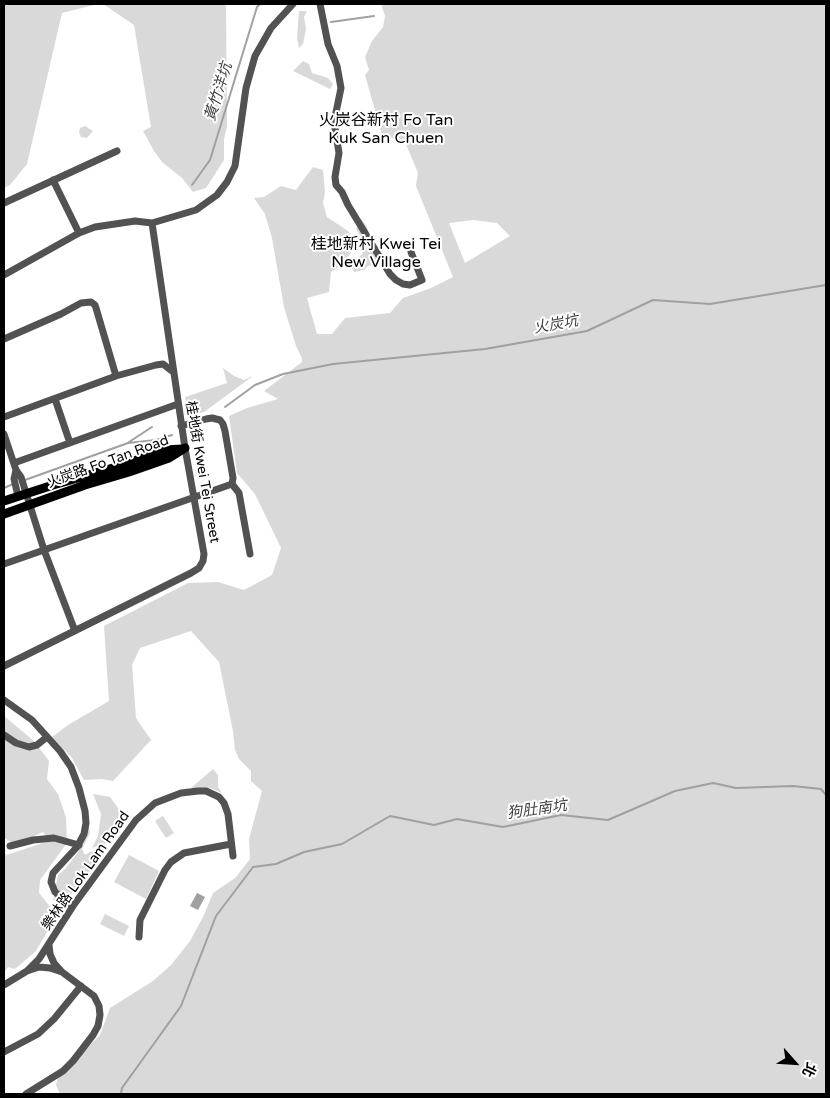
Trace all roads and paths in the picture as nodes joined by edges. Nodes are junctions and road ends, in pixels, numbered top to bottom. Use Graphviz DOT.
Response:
graph roads {
  1 [pos="293,4"];
  2 [pos="320,4"];
  3 [pos="118,151"];
  4 [pos="53,180"];
  5 [pos="4,203"];
  6 [pos="152,223"];
  7 [pos="79,233"];
  8 [pos="411,252"];
  9 [pos="4,275"];
  10 [pos="4,339"];
  11 [pos="172,371"];
  12 [pos="116,376"];
  13 [pos="55,399"];
  14 [pos="178,404"];
  15 [pos="4,417"];
  16 [pos="181,426"];
  17 [pos="4,434"];
  18 [pos="70,443"];
  19 [pos="185,448"];
  20 [pos="16,470"];
  21 [pos="232,484"];
  22 [pos="21,490"];
  23 [pos="193,498"];
  24 [pos="4,501"];
  25 [pos="29,505"];
  26 [pos="4,514"];
  27 [pos="44,550"];
  28 [pos="250,554"];
  29 [pos="4,564"];
  30 [pos="75,631"];
  31 [pos="4,666"];
  32 [pos="4,700"];
  33 [pos="4,734"];
  34 [pos="47,736"];
  35 [pos="231,844"];
  36 [pos="79,845"];
  37 [pos="10,846"];
  38 [pos="233,856"];
  39 [pos="73,906"];
  40 [pos="139,937"];
  41 [pos="49,945"];
  42 [pos="27,971"];
  43 [pos="62,972"];
  44 [pos="4,986"];
  45 [pos="81,986"];
  46 [pos="4,1052"];
  47 [pos="26,1094"];
  1 -- 6 [label="street"];
  2 -- 8 [label="street"];
  3 -- 4 [label="street"];
  4 -- 5 [label="street"];
  4 -- 7 [label="street"];
  6 -- 7 [label="street"];
  6 -- 11 [label="street, 桂地街 Kwei Tei Street"];
  7 -- 9 [label="street"];
  10 -- 12 [label="street"];
  11 -- 12 [label="street"];
  11 -- 14 [label="street, 桂地街 Kwei Tei Street"];
  12 -- 13 [label="street"];
  13 -- 15 [label="street"];
  13 -- 18 [label="street"];
  14 -- 16 [label="street, 桂地街 Kwei Tei Street"];
  14 -- 18 [label="street"];
  16 -- 19 [label="street, 桂地街 Kwei Tei Street"];
  16 -- 21 [label="street"];
  17 -- 20 [label="street"];
  18 -- 20 [label="street"];
  19 -- 22 [label="main road, 火炭路 Fo Tan Road"];
  19 -- 23 [label="street, 桂地街 Kwei Tei Street"];
  19 -- 25 [label="main road, 火炭路 Fo Tan Road"];
  20 -- 22 [label="street"];
  21 -- 23 [label="street"];
  21 -- 28 [label="street"];
  22 -- 24 [label="main road, 火炭路 Fo Tan Road"];
  22 -- 25 [label="street"];
  23 -- 27 [label="street"];
  23 -- 30 [label="street, 桂地街 Kwei Tei Street"];
  25 -- 26 [label="main road, 火炭路 Fo Tan Road"];
  25 -- 27 [label="street"];
  27 -- 29 [label="street"];
  27 -- 30 [label="street"];
  30 -- 31 [label="street, 桂地街 Kwei Tei Street"];
  32 -- 34 [label="street"];
  33 -- 34 [label="street"];
  34 -- 36 [label="street"];
  35 -- 38 [label="street, 樂林路 Lok Lam Road"];
  35 -- 39 [label="street, 樂林路 Lok Lam Road"];
  35 -- 40 [label="street"];
  36 -- 37 [label="street"];
  36 -- 39 [label="street"];
  39 -- 41 [label="street, 樂林路 Lok Lam Road"];
  41 -- 42 [label="street"];
  41 -- 43 [label="street, 樂林路 Lok Lam Road"];
  42 -- 43 [label="street"];
  42 -- 44 [label="street"];
  43 -- 45 [label="street, 樂林路 Lok Lam Road"];
  45 -- 46 [label="street"];
  45 -- 47 [label="street, 樂林路 Lok Lam Road"];
}
